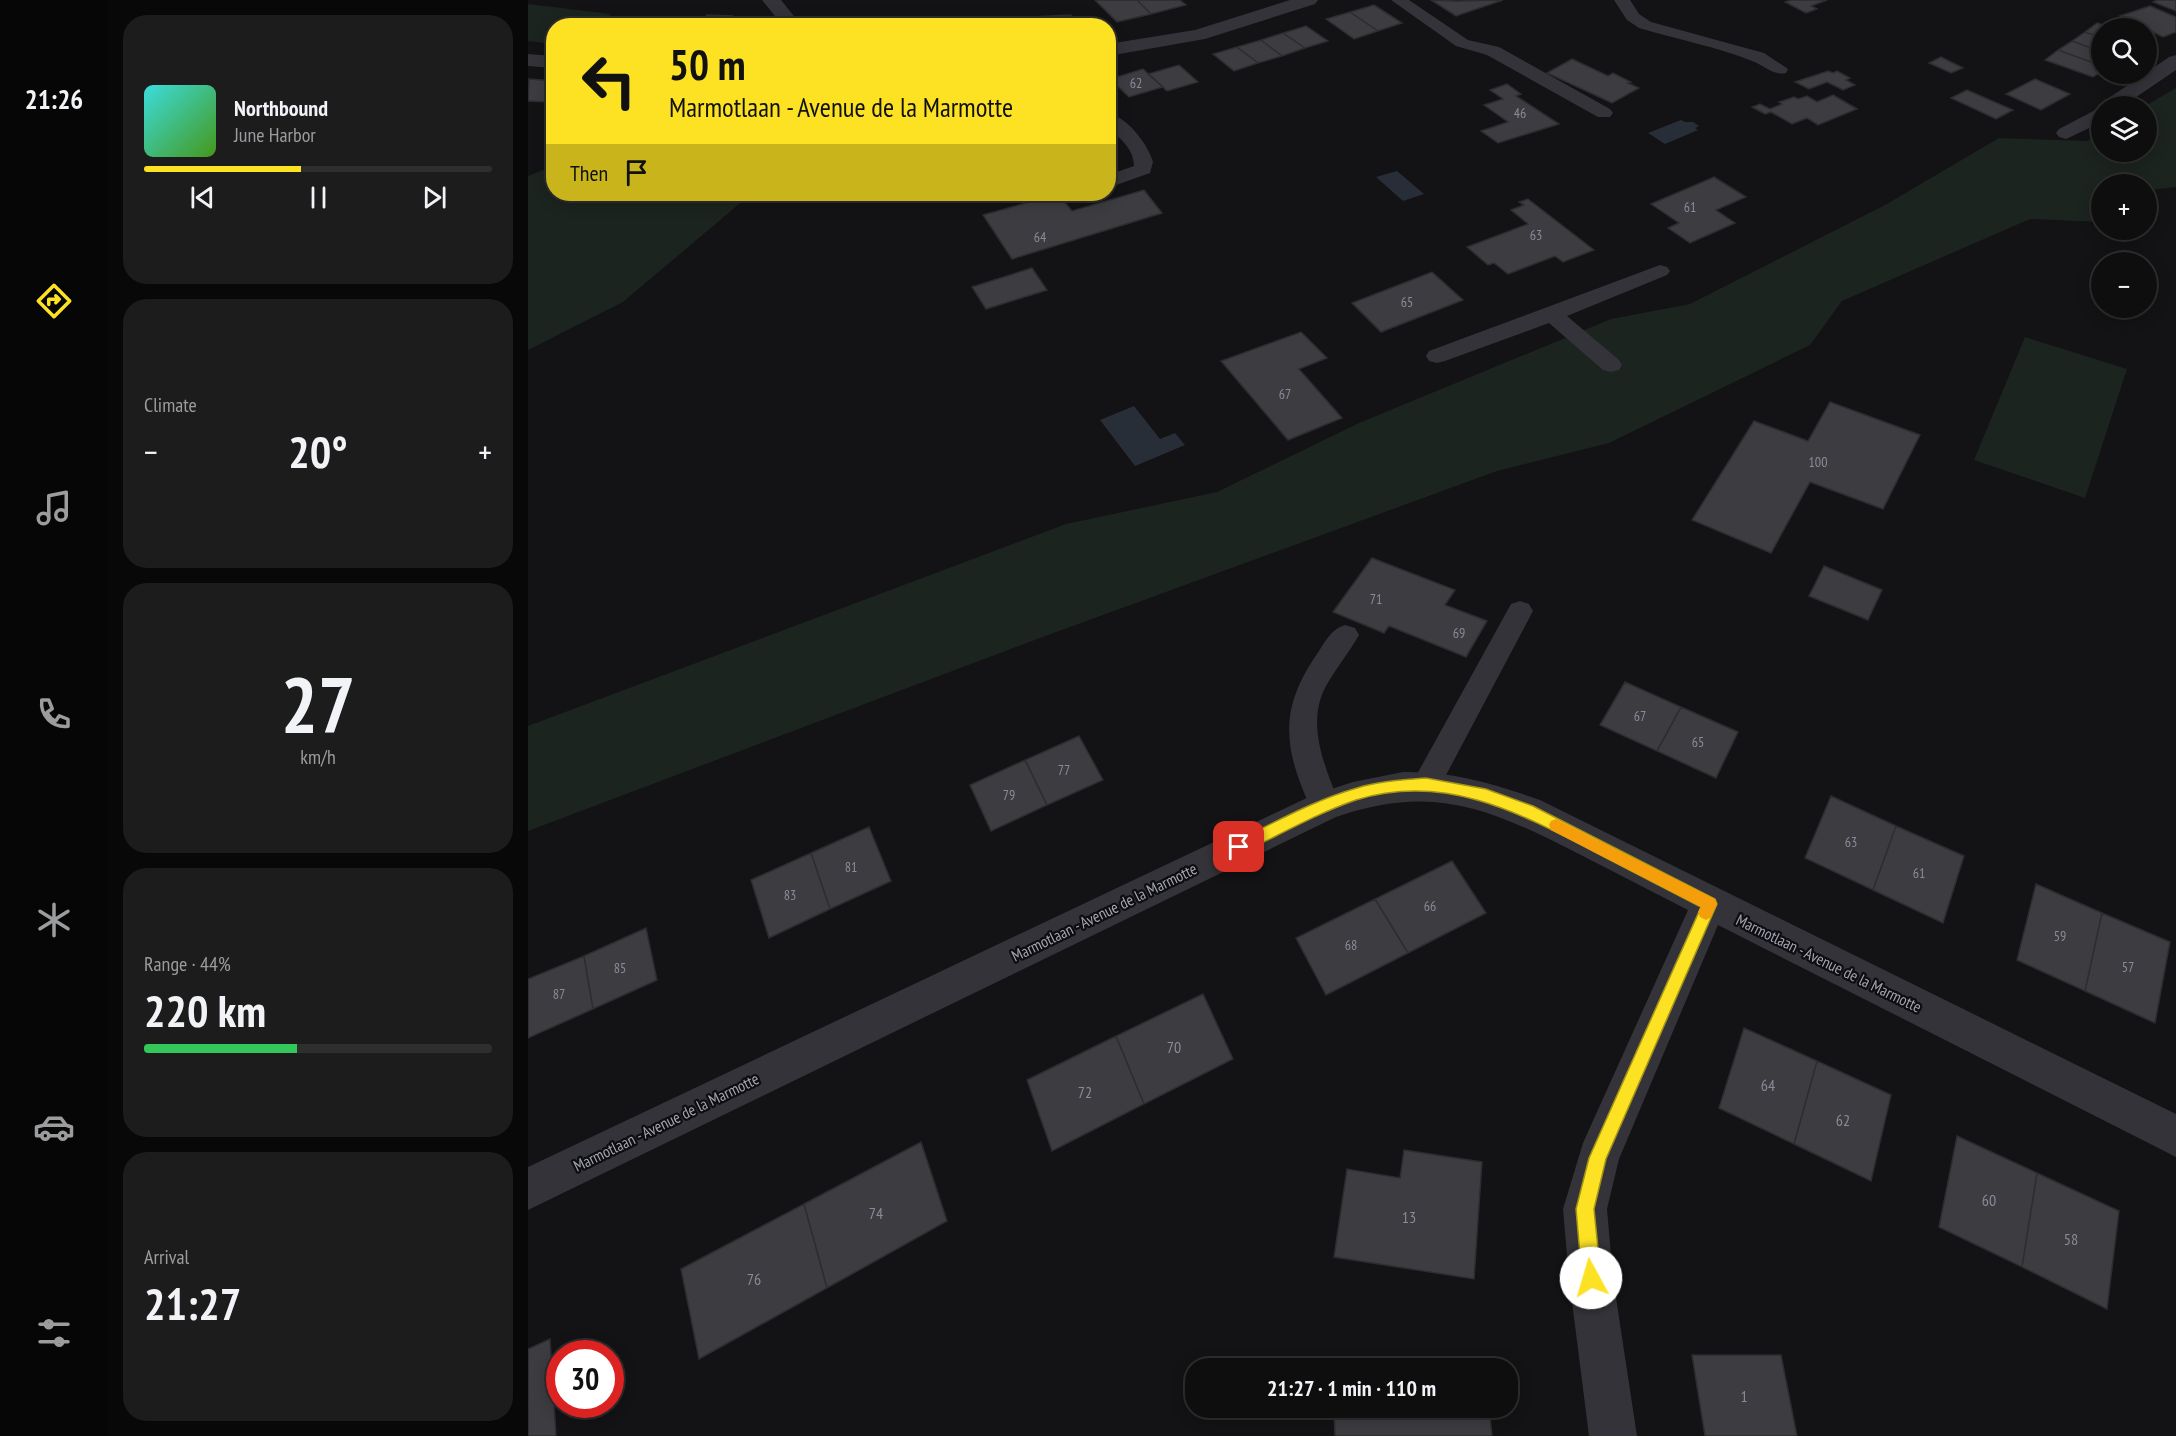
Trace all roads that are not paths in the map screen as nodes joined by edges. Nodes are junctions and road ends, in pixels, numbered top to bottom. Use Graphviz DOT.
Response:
graph roads {
  1 [pos="771,0"];
  2 [pos="1309,0"];
  3 [pos="1399,0"];
  4 [pos="1622,0"];
  5 [pos="1282,4"];
  6 [pos="786,18"];
  7 [pos="1461,43"];
  8 [pos="1116,49"];
  9 [pos="528,60"];
  10 [pos="546,61"];
  11 [pos="2176,61"];
  12 [pos="1780,69"];
  13 [pos="2125,96"];
  14 [pos="1549,101"];
  15 [pos="1604,113"];
  16 [pos="2091,119"];
  17 [pos="1116,126"];
  18 [pos="2066,133"];
  19 [pos="1116,179"];
  20 [pos="1660,271"];
  21 [pos="1552,314"];
  22 [pos="1437,356"];
  23 [pos="1611,365"];
  24 [pos="1520,610"];
  25 [pos="1345,635"];
  26 [pos="1426,784"];
  27 [pos="1325,806"];
  28 [pos="1710,904"];
  29 [pos="2176,1136"];
  30 [pos="528,1189"];
  31 [pos="1613,1436"];
  1 -- 6 [label="street"];
  2 -- 5 [label="street"];
  3 -- 7 [label="lane"];
  4 -- 12 [label="lane"];
  5 -- 8 [label="street"];
  7 -- 14 [label="lane"];
  7 -- 15 [label="lane"];
  9 -- 10 [label="street"];
  11 -- 13 [label="street"];
  16 -- 18 [label="street"];
  17 -- 19 [label="lane"];
  20 -- 21 [label="lane"];
  21 -- 22 [label="lane"];
  21 -- 23 [label="lane"];
  24 -- 26 [label="lane"];
  25 -- 27 [label="lane"];
  26 -- 27 [label="street, Marmotlaan - Avenue de la Marmotte"];
  26 -- 28 [label="street, Marmotlaan - Avenue de la Marmotte"];
  27 -- 30 [label="street, Marmotlaan - Avenue de la Marmotte"];
  28 -- 29 [label="street, Marmotlaan - Avenue de la Marmotte"];
  28 -- 31 [label="street"];
}
